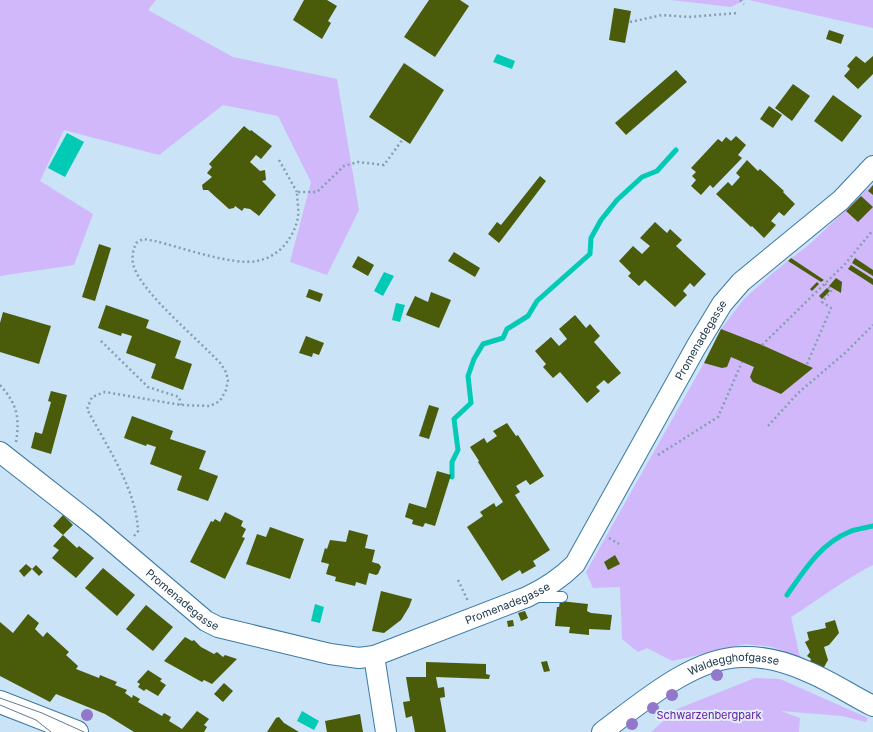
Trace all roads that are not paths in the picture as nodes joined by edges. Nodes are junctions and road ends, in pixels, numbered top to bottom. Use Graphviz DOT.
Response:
graph roads {
  1 [pos="873,166"];
  2 [pos="6,456"];
  3 [pos="527,597"];
  4 [pos="562,597"];
  5 [pos="374,656"];
  6 [pos="0,702"];
  7 [pos="873,706"];
  8 [pos="52,726"];
  9 [pos="77,732"];
  10 [pos="386,732"];
  11 [pos="602,732"];
  1 -- 3 [label="street, Promenadegasse"];
  2 -- 5 [label="street, Promenadegasse"];
  3 -- 4 [label="lane"];
  3 -- 5 [label="street, Promenadegasse"];
  5 -- 10 [label="street"];
  6 -- 8 [label="main road"];
  7 -- 11 [label="street, Waldegghofgasse"];
  8 -- 9 [label="main road"];
}
